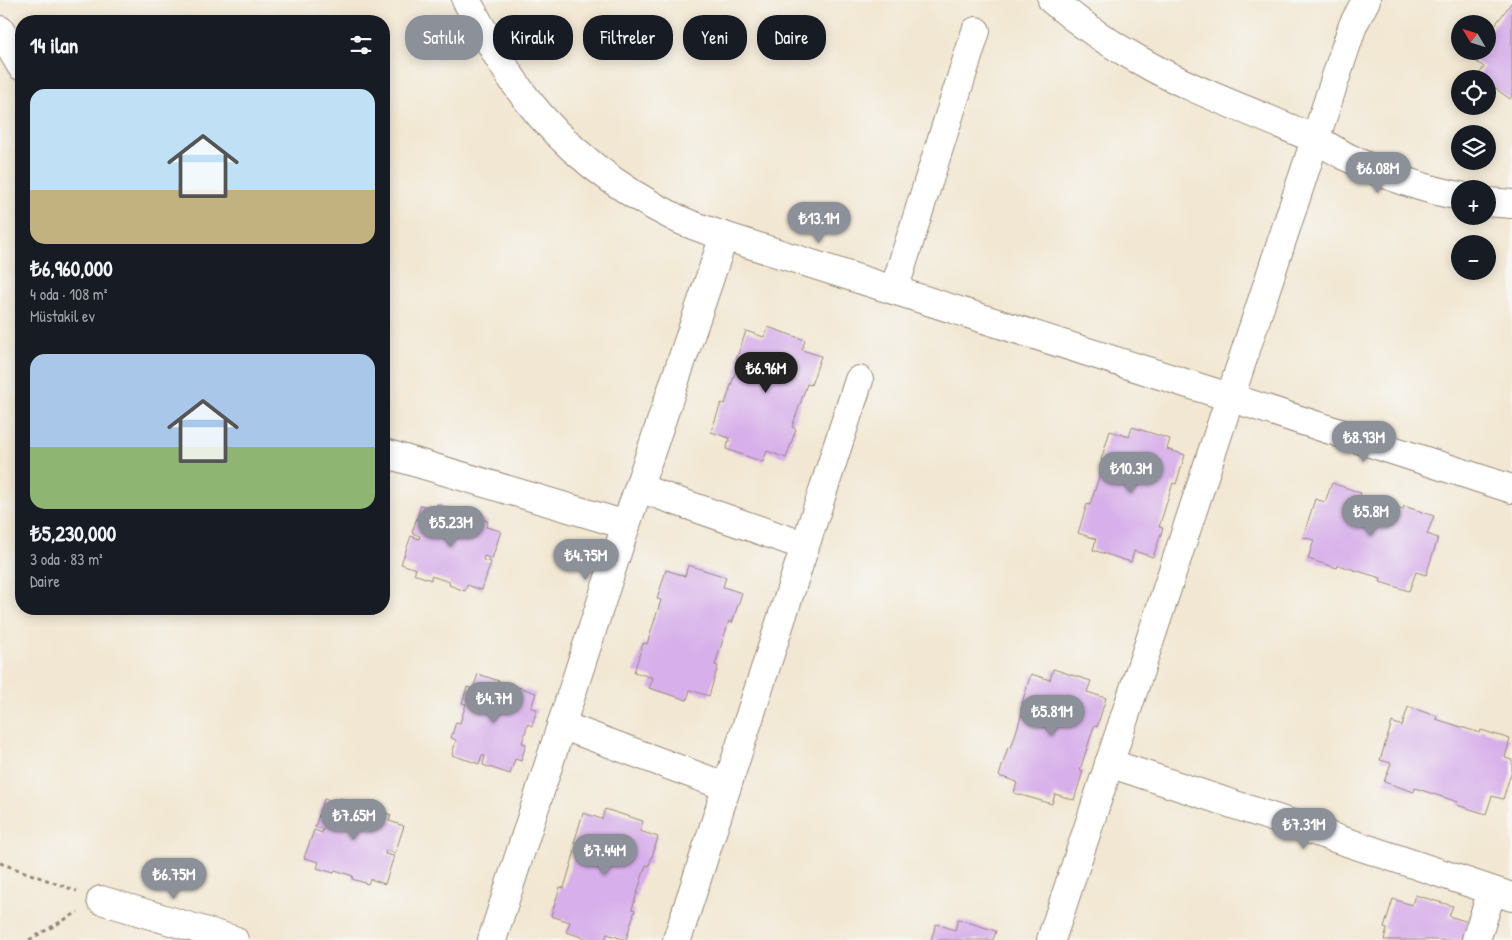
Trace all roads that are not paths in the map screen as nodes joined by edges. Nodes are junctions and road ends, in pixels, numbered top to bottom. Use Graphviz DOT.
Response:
graph roads {
  1 [pos="466,0"];
  2 [pos="1052,0"];
  3 [pos="1366,0"];
  4 [pos="0,30"];
  5 [pos="976,31"];
  6 [pos="15,56"];
  7 [pos="1315,139"];
  8 [pos="1451,194"];
  9 [pos="1496,203"];
  10 [pos="1512,204"];
  11 [pos="724,236"];
  12 [pos="894,290"];
  13 [pos="859,380"];
  14 [pos="1230,396"];
  15 [pos="390,455"];
  16 [pos="639,488"];
  17 [pos="1512,489"];
  18 [pos="626,525"];
  19 [pos="805,546"];
  20 [pos="561,725"];
  21 [pos="1110,763"];
  22 [pos="726,787"];
  23 [pos="1502,894"];
  24 [pos="101,900"];
  25 [pos="234,940"];
  26 [pos="492,940"];
  27 [pos="677,940"];
  28 [pos="1051,940"];
  29 [pos="1476,940"];
  1 -- 11 [label="street"];
  2 -- 7 [label="street"];
  3 -- 7 [label="street"];
  4 -- 6 [label="street"];
  5 -- 12 [label="street"];
  7 -- 8 [label="street"];
  7 -- 14 [label="street"];
  9 -- 10 [label="street"];
  11 -- 12 [label="street"];
  11 -- 16 [label="street"];
  12 -- 14 [label="street"];
  13 -- 19 [label="street"];
  14 -- 17 [label="street"];
  14 -- 21 [label="street"];
  15 -- 18 [label="street"];
  16 -- 18 [label="street"];
  16 -- 19 [label="street"];
  18 -- 20 [label="street"];
  19 -- 22 [label="street"];
  20 -- 22 [label="street"];
  20 -- 26 [label="street"];
  21 -- 23 [label="street"];
  21 -- 28 [label="street"];
  22 -- 27 [label="street"];
  23 -- 29 [label="street"];
  24 -- 25 [label="street"];
}
